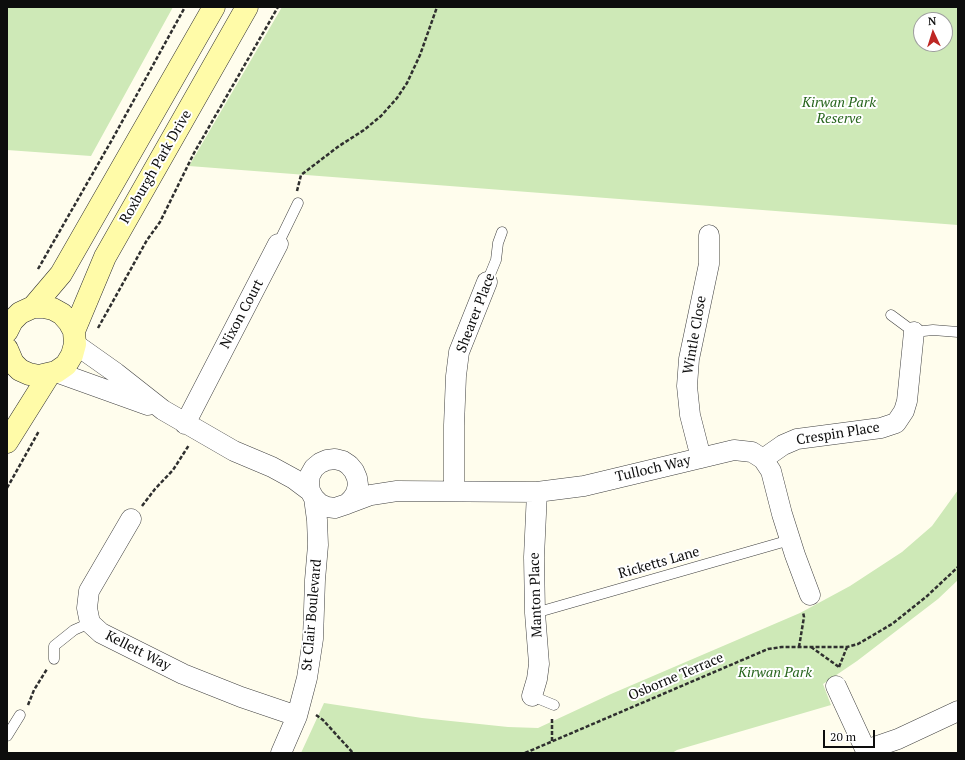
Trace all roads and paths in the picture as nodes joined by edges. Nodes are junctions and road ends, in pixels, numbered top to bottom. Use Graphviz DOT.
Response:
graph roads {
  1 [pos="185,7"];
  2 [pos="214,7"];
  3 [pos="247,7"];
  4 [pos="278,7"];
  5 [pos="437,7"];
  6 [pos="298,203"];
  7 [pos="502,232"];
  8 [pos="709,235"];
  9 [pos="278,244"];
  10 [pos="36,272"];
  11 [pos="487,282"];
  12 [pos="20,309"];
  13 [pos="891,315"];
  14 [pos="97,330"];
  15 [pos="7,331"];
  16 [pos="914,332"];
  17 [pos="958,332"];
  18 [pos="74,337"];
  19 [pos="7,353"];
  20 [pos="53,374"];
  21 [pos="163,410"];
  22 [pos="42,426"];
  23 [pos="191,427"];
  24 [pos="7,442"];
  25 [pos="701,458"];
  26 [pos="763,459"];
  27 [pos="320,463"];
  28 [pos="272,467"];
  29 [pos="354,471"];
  30 [pos="7,488"];
  31 [pos="397,491"];
  32 [pos="454,491"];
  33 [pos="537,492"];
  34 [pos="312,495"];
  35 [pos="345,505"];
  36 [pos="132,518"];
  37 [pos="790,540"];
  38 [pos="318,544"];
  39 [pos="958,567"];
  40 [pos="806,599"];
  41 [pos="535,612"];
  42 [pos="90,623"];
  43 [pos="799,647"];
  44 [pos="847,647"];
  45 [pos="54,659"];
  46 [pos="838,676"];
  47 [pos="532,696"];
  48 [pos="554,705"];
  49 [pos="298,711"];
  50 [pos="958,711"];
  51 [pos="20,715"];
  52 [pos="7,736"];
  53 [pos="552,742"];
  54 [pos="867,751"];
  55 [pos="281,753"];
  56 [pos="353,753"];
  57 [pos="525,753"];
  1 -- 10 [label="path"];
  2 -- 12 [label="street, Roxburgh Park Drive"];
  3 -- 18 [label="street, Roxburgh Park Drive"];
  4 -- 14 [label="path"];
  5 -- 6 [label="path"];
  6 -- 9 [label="lane, Nixon Court"];
  7 -- 11 [label="lane, Shearer Place"];
  8 -- 25 [label="street, Wintle Close"];
  9 -- 23 [label="street, Nixon Court"];
  11 -- 32 [label="street, Shearer Place"];
  12 -- 15 [label="street, Roxburgh Park Drive"];
  12 -- 18 [label="street"];
  13 -- 16 [label="lane"];
  16 -- 17 [label="lane"];
  16 -- 26 [label="street, Crespin Place"];
  18 -- 20 [label="street, Roxburgh Park Drive"];
  18 -- 21 [label="street"];
  19 -- 20 [label="street"];
  20 -- 21 [label="street"];
  20 -- 24 [label="street"];
  21 -- 23 [label="street"];
  22 -- 30 [label="path"];
  23 -- 28 [label="street"];
  23 -- 36 [label="path"];
  25 -- 26 [label="street, Tulloch Way"];
  25 -- 33 [label="street, Tulloch Way"];
  26 -- 37 [label="street"];
  27 -- 28 [label="street"];
  27 -- 29 [label="street"];
  27 -- 34 [label="street"];
  28 -- 34 [label="street"];
  29 -- 31 [label="street, Tulloch Way"];
  29 -- 35 [label="street"];
  31 -- 32 [label="street, Tulloch Way"];
  31 -- 35 [label="street, Tulloch Way"];
  32 -- 33 [label="street, Tulloch Way"];
  33 -- 41 [label="street, Manton Place"];
  34 -- 35 [label="street"];
  34 -- 38 [label="street, St Clair Boulevard"];
  35 -- 38 [label="street, St Clair Boulevard"];
  36 -- 42 [label="street, Kellett Way"];
  37 -- 40 [label="street"];
  37 -- 41 [label="lane, Ricketts Lane"];
  38 -- 49 [label="street, St Clair Boulevard"];
  39 -- 44 [label="path"];
  40 -- 43 [label="path"];
  41 -- 47 [label="street, Manton Place"];
  42 -- 45 [label="lane"];
  42 -- 49 [label="street, Kellett Way"];
  43 -- 44 [label="path, Osborne Terrace"];
  43 -- 53 [label="path, Osborne Terrace"];
  44 -- 46 [label="path"];
  45 -- 51 [label="path"];
  46 -- 54 [label="street"];
  47 -- 48 [label="lane"];
  48 -- 53 [label="path"];
  49 -- 55 [label="street, St Clair Boulevard"];
  49 -- 56 [label="path"];
  50 -- 54 [label="street"];
  51 -- 52 [label="lane"];
  53 -- 57 [label="path, Osborne Terrace"];
}
